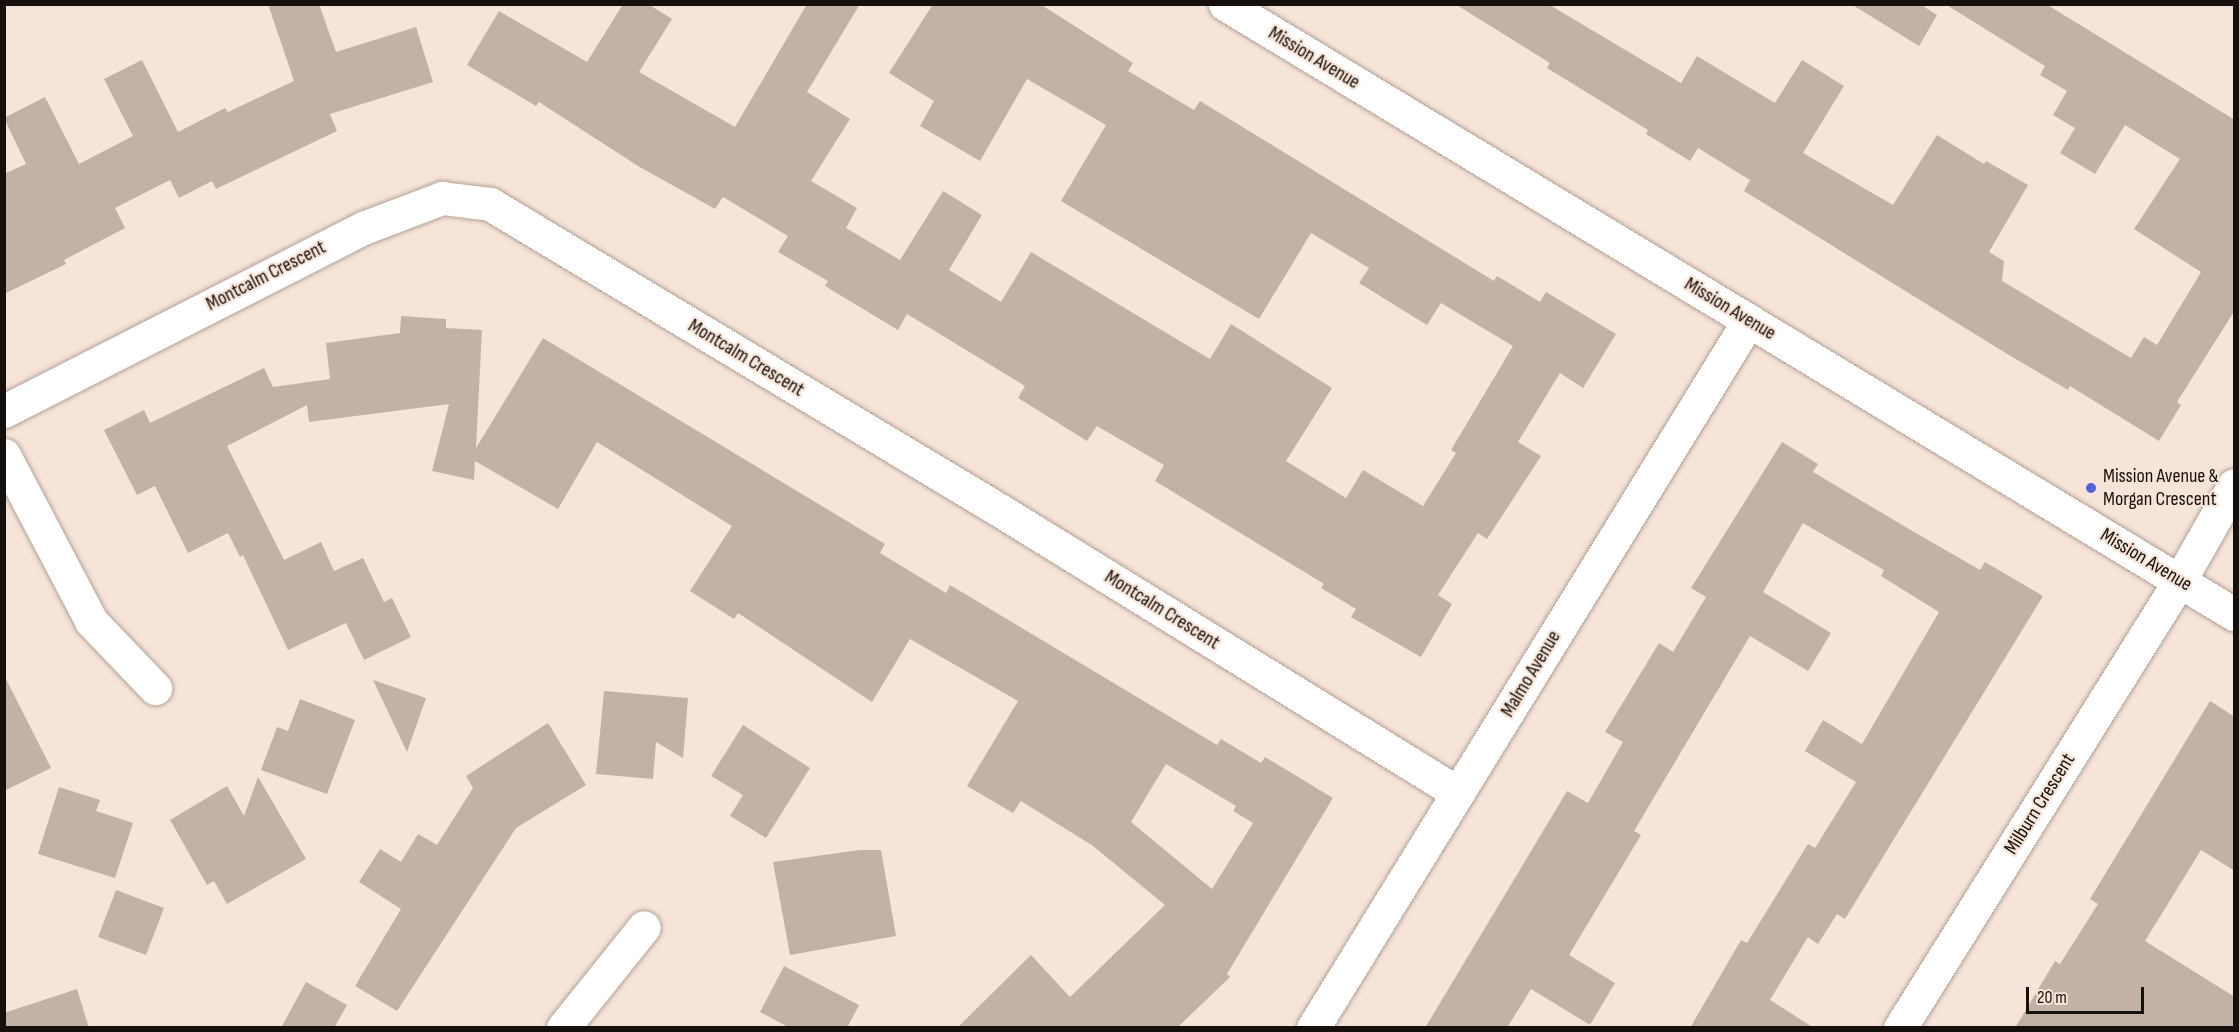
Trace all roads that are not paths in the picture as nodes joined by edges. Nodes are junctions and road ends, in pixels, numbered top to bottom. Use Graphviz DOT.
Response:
graph roads {
  1 [pos="1225,4"];
  2 [pos="1749,320"];
  3 [pos="4,411"];
  4 [pos="4,455"];
  5 [pos="2235,485"];
  6 [pos="2180,580"];
  7 [pos="2235,614"];
  8 [pos="155,688"];
  9 [pos="1458,793"];
  10 [pos="644,927"];
  11 [pos="563,1028"];
  12 [pos="1313,1028"];
  13 [pos="1900,1028"];
  1 -- 2 [label="street, Mission Avenue"];
  2 -- 6 [label="street, Mission Avenue"];
  2 -- 9 [label="street, Malmo Avenue"];
  3 -- 9 [label="street, Montcalm Crescent"];
  4 -- 8 [label="street"];
  5 -- 6 [label="street, Milburn Crescent"];
  6 -- 7 [label="street, Mission Avenue"];
  6 -- 13 [label="street, Milburn Crescent"];
  9 -- 12 [label="street, Malmo Avenue"];
  10 -- 11 [label="street"];
}
